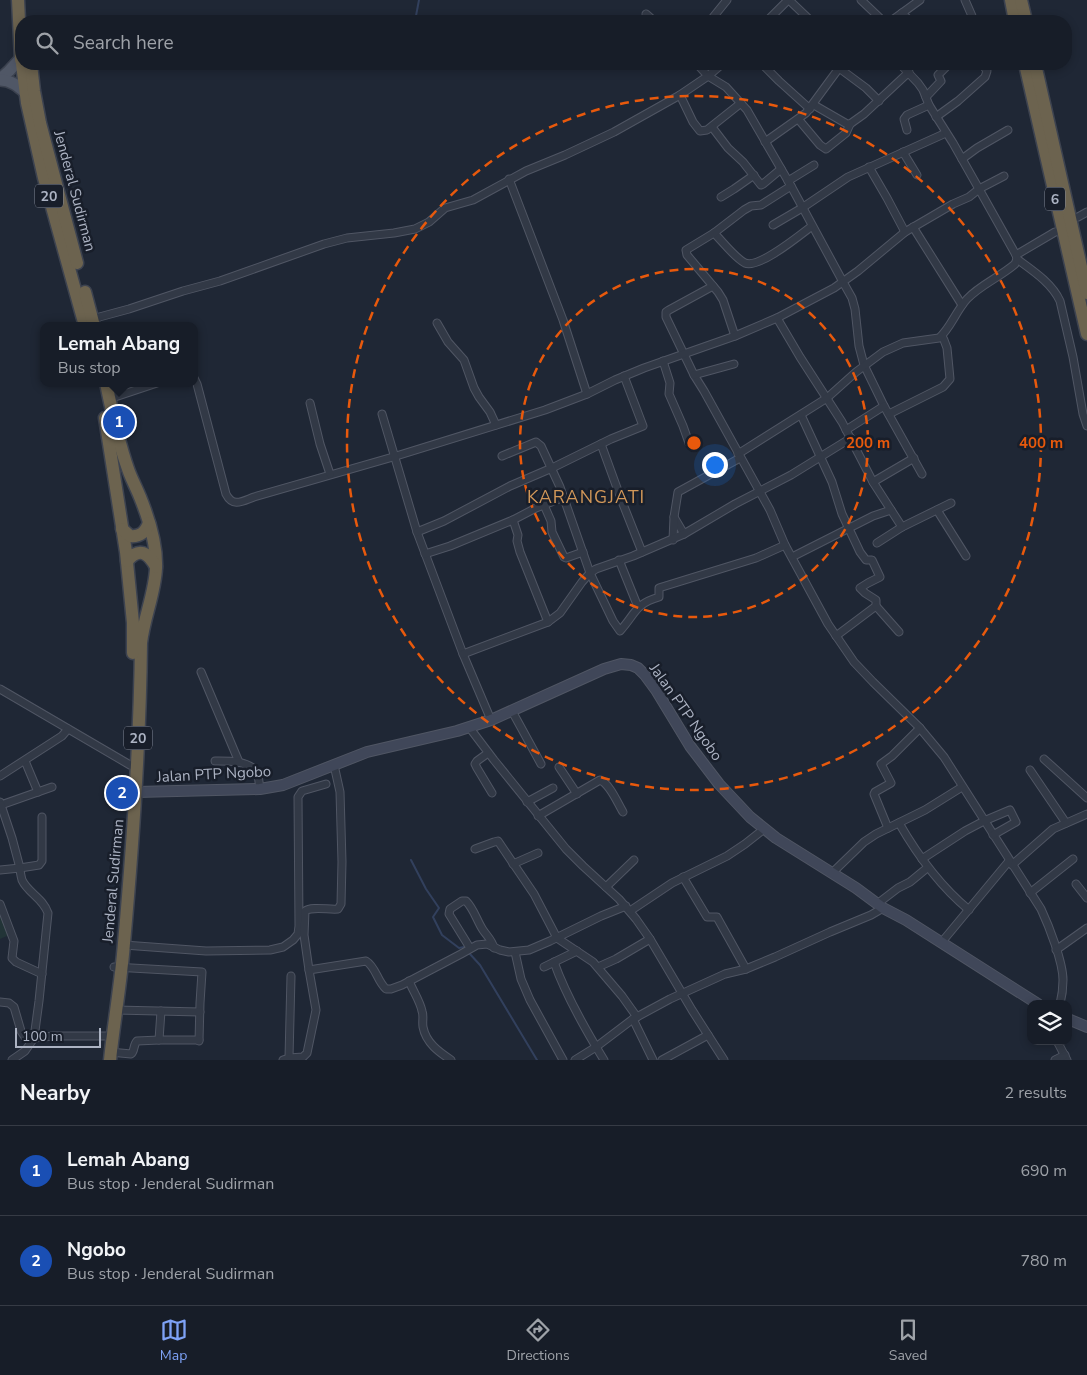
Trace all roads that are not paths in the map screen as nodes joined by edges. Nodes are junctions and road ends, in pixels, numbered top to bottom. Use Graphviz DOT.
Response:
graph roads {
  1 [pos="18,0"];
  2 [pos="26,0"];
  3 [pos="727,0"];
  4 [pos="789,0"];
  5 [pos="861,0"];
  6 [pos="903,0"];
  7 [pos="920,0"];
  8 [pos="965,0"];
  9 [pos="1011,0"];
  10 [pos="1021,0"];
  11 [pos="908,8"];
  12 [pos="902,13"];
  13 [pos="19,15"];
  14 [pos="27,15"];
  15 [pos="715,15"];
  16 [pos="773,15"];
  17 [pos="805,15"];
  18 [pos="877,15"];
  19 [pos="899,15"];
  20 [pos="972,15"];
  21 [pos="1015,15"];
  22 [pos="1025,15"];
  23 [pos="15,66"];
  24 [pos="22,70"];
  25 [pos="32,70"];
  26 [pos="703,70"];
  27 [pos="715,70"];
  28 [pos="768,70"];
  29 [pos="838,70"];
  30 [pos="846,70"];
  31 [pos="907,70"];
  32 [pos="943,70"];
  33 [pos="985,70"];
  34 [pos="1026,70"];
  35 [pos="1036,70"];
  36 [pos="909,72"];
  37 [pos="708,76"];
  38 [pos="0,80"];
  39 [pos="26,93"];
  40 [pos="680,95"];
  41 [pos="926,97"];
  42 [pos="879,101"];
  43 [pos="741,103"];
  44 [pos="929,105"];
  45 [pos="812,107"];
  46 [pos="936,117"];
  47 [pos="799,120"];
  48 [pos="850,124"];
  49 [pos="712,126"];
  50 [pos="906,130"];
  51 [pos="1008,130"];
  52 [pos="946,133"];
  53 [pos="765,142"];
  54 [pos="904,152"];
  55 [pos="962,159"];
  56 [pos="814,164"];
  57 [pos="869,168"];
  58 [pos="781,169"];
  59 [pos="754,175"];
  60 [pos="917,175"];
  61 [pos="1004,176"];
  62 [pos="509,179"];
  63 [pos="789,184"];
  64 [pos="979,189"];
  65 [pos="721,197"];
  66 [pos="802,208"];
  67 [pos="1087,212"];
  68 [pos="1078,217"];
  69 [pos="773,225"];
  70 [pos="812,226"];
  71 [pos="913,227"];
  72 [pos="905,232"];
  73 [pos="1054,232"];
  74 [pos="714,233"];
  75 [pos="1016,257"];
  76 [pos="843,282"];
  77 [pos="713,286"];
  78 [pos="1087,293"];
  79 [pos="962,305"];
  80 [pos="777,318"];
  81 [pos="89,322"];
  82 [pos="90,322"];
  83 [pos="95,322"];
  84 [pos="437,323"];
  85 [pos="1087,334"];
  86 [pos="735,336"];
  87 [pos="942,336"];
  88 [pos="684,354"];
  89 [pos="663,361"];
  90 [pos="734,364"];
  91 [pos="864,366"];
  92 [pos="694,375"];
  93 [pos="624,376"];
  94 [pos="99,387"];
  95 [pos="107,387"];
  96 [pos="145,387"];
  97 [pos="197,387"];
  98 [pos="587,394"];
  99 [pos="827,398"];
  100 [pos="109,399"];
  101 [pos="310,403"];
  102 [pos="884,406"];
  103 [pos="382,414"];
  104 [pos="889,414"];
  105 [pos="800,415"];
  106 [pos="496,425"];
  107 [pos="1087,426"];
  108 [pos="846,430"];
  109 [pos="851,438"];
  110 [pos="601,444"];
  111 [pos="697,444"];
  112 [pos="502,456"];
  113 [pos="739,456"];
  114 [pos="394,457"];
  115 [pos="820,457"];
  116 [pos="914,458"];
  117 [pos="552,468"];
  118 [pos="330,474"];
  119 [pos="922,474"];
  120 [pos="873,482"];
  121 [pos="759,491"];
  122 [pos="564,497"];
  123 [pos="951,503"];
  124 [pos="544,505"];
  125 [pos="891,510"];
  126 [pos="937,510"];
  127 [pos="674,517"];
  128 [pos="513,520"];
  129 [pos="149,523"];
  130 [pos="902,527"];
  131 [pos="122,529"];
  132 [pos="849,529"];
  133 [pos="417,532"];
  134 [pos="684,534"];
  135 [pos="673,540"];
  136 [pos="877,543"];
  137 [pos="785,545"];
  138 [pos="583,552"];
  139 [pos="642,552"];
  140 [pos="425,554"];
  141 [pos="966,556"];
  142 [pos="792,557"];
  143 [pos="619,560"];
  144 [pos="127,562"];
  145 [pos="156,567"];
  146 [pos="590,573"];
  147 [pos="876,606"];
  148 [pos="638,608"];
  149 [pos="548,622"];
  150 [pos="899,632"];
  151 [pos="836,636"];
  152 [pos="463,654"];
  153 [pos="201,672"];
  154 [pos="0,689"];
  155 [pos="512,712"];
  156 [pos="491,720"];
  157 [pos="469,727"];
  158 [pos="920,728"];
  159 [pos="68,729"];
  160 [pos="488,753"];
  161 [pos="1044,759"];
  162 [pos="25,761"];
  163 [pos="215,761"];
  164 [pos="239,762"];
  165 [pos="541,764"];
  166 [pos="130,765"];
  167 [pos="334,765"];
  168 [pos="560,767"];
  169 [pos="1030,770"];
  170 [pos="0,776"];
  171 [pos="326,784"];
  172 [pos="52,787"];
  173 [pos="962,787"];
  174 [pos="553,788"];
  175 [pos="260,789"];
  176 [pos="38,792"];
  177 [pos="136,792"];
  178 [pos="492,793"];
  179 [pos="577,794"];
  180 [pos="1087,798"];
  181 [pos="527,802"];
  182 [pos="1,804"];
  183 [pos="623,812"];
  184 [pos="1087,814"];
  185 [pos="538,816"];
  186 [pos="42,817"];
  187 [pos="984,821"];
  188 [pos="899,823"];
  189 [pos="1066,823"];
  190 [pos="888,828"];
  191 [pos="764,829"];
  192 [pos="993,835"];
  193 [pos="475,849"];
  194 [pos="538,852"];
  195 [pos="922,859"];
  196 [pos="1073,859"];
  197 [pos="634,860"];
  198 [pos="1010,863"];
  199 [pos="513,864"];
  200 [pos="20,868"];
  201 [pos="927,868"];
  202 [pos="0,870"];
  203 [pos="832,873"];
  204 [pos="683,877"];
  205 [pos="1076,884"];
  206 [pos="606,887"];
  207 [pos="1030,893"];
  208 [pos="1087,898"];
  209 [pos="0,904"];
  210 [pos="880,906"];
  211 [pos="628,909"];
  212 [pos="969,910"];
  213 [pos="1087,928"];
  214 [pos="557,938"];
  215 [pos="650,939"];
  216 [pos="942,943"];
  217 [pos="124,945"];
  218 [pos="494,948"];
  219 [pos="470,949"];
  220 [pos="1056,950"];
  221 [pos="577,951"];
  222 [pos="514,952"];
  223 [pos="554,962"];
  224 [pos="118,967"];
  225 [pos="544,967"];
  226 [pos="598,967"];
  227 [pos="746,969"];
  228 [pos="308,970"];
  229 [pos="42,974"];
  230 [pos="291,976"];
  231 [pos="409,981"];
  232 [pos="682,994"];
  233 [pos="1032,1000"];
  234 [pos="1060,1000"];
  235 [pos="0,1002"];
  236 [pos="116,1010"];
  237 [pos="161,1011"];
  238 [pos="200,1012"];
  239 [pos="635,1018"];
  240 [pos="1072,1021"];
  241 [pos="1087,1028"];
  242 [pos="708,1035"];
  243 [pos="106,1036"];
  244 [pos="34,1038"];
  245 [pos="159,1040"];
  246 [pos="1059,1045"];
  247 [pos="596,1047"];
  248 [pos="107,1057"];
  249 [pos="1066,1058"];
  250 [pos="286,1059"];
  251 [pos="12,1060"];
  252 [pos="451,1060"];
  253 [pos="564,1060"];
  254 [pos="575,1060"];
  255 [pos="604,1060"];
  256 [pos="653,1060"];
  257 [pos="662,1060"];
  258 [pos="724,1060"];
  259 [pos="1055,1060"];
  1 -- 13 [label="highway, Jenderal Sudirman / 20"];
  2 -- 14 [label="highway"];
  3 -- 15 [label="street"];
  4 -- 16 [label="street"];
  4 -- 17 [label="street"];
  5 -- 18 [label="street"];
  6 -- 11 [label="street"];
  7 -- 11 [label="street"];
  8 -- 20 [label="street"];
  9 -- 21 [label="highway"];
  10 -- 22 [label="highway"];
  11 -- 12 [label="street"];
  12 -- 19 [label="street"];
  23 -- 38 [label="main road"];
  24 -- 39 [label="highway, Jenderal Sudirman / 20"];
  25 -- 82 [label="highway, Jenderal Sudirman / 20"];
  26 -- 37 [label="street"];
  27 -- 37 [label="street"];
  28 -- 45 [label="street"];
  29 -- 45 [label="street"];
  30 -- 42 [label="street"];
  31 -- 36 [label="street"];
  32 -- 41 [label="street"];
  33 -- 46 [label="street"];
  34 -- 85 [label="highway, 6"];
  35 -- 78 [label="highway, 6"];
  36 -- 41 [label="street"];
  36 -- 42 [label="street"];
  37 -- 40 [label="street"];
  37 -- 43 [label="street"];
  38 -- 39 [label="main road"];
  39 -- 81 [label="highway, Jenderal Sudirman / 20"];
  40 -- 49 [label="street"];
  40 -- 62 [label="street"];
  41 -- 44 [label="street"];
  42 -- 48 [label="street"];
  43 -- 49 [label="street"];
  43 -- 53 [label="street"];
  44 -- 46 [label="street"];
  44 -- 50 [label="street"];
  45 -- 47 [label="street"];
  45 -- 48 [label="street"];
  46 -- 52 [label="street"];
  47 -- 48 [label="street"];
  47 -- 53 [label="street"];
  49 -- 59 [label="street"];
  51 -- 55 [label="street"];
  52 -- 54 [label="street"];
  52 -- 55 [label="street"];
  53 -- 58 [label="street"];
  54 -- 57 [label="street"];
  54 -- 60 [label="street"];
  55 -- 64 [label="street"];
  56 -- 63 [label="street"];
  57 -- 66 [label="street"];
  57 -- 72 [label="street"];
  58 -- 59 [label="street"];
  58 -- 63 [label="street"];
  59 -- 65 [label="street"];
  61 -- 64 [label="street"];
  62 -- 83 [label="street"];
  62 -- 98 [label="street"];
  63 -- 66 [label="street"];
  63 -- 74 [label="street"];
  64 -- 71 [label="street"];
  64 -- 75 [label="street"];
  66 -- 69 [label="street"];
  66 -- 70 [label="street"];
  67 -- 68 [label="street"];
  70 -- 74 [label="street"];
  70 -- 76 [label="street"];
  71 -- 72 [label="street"];
  71 -- 79 [label="street"];
  72 -- 76 [label="street"];
  73 -- 75 [label="street"];
  74 -- 77 [label="street"];
  75 -- 79 [label="street"];
  75 -- 107 [label="street"];
  76 -- 80 [label="street"];
  76 -- 91 [label="street"];
  77 -- 86 [label="street"];
  77 -- 88 [label="street"];
  79 -- 87 [label="street"];
  80 -- 86 [label="street"];
  80 -- 99 [label="street"];
  84 -- 106 [label="street"];
  86 -- 88 [label="street"];
  87 -- 91 [label="street"];
  87 -- 104 [label="street"];
  88 -- 89 [label="street"];
  88 -- 92 [label="street"];
  89 -- 93 [label="street"];
  89 -- 111 [label="street"];
  90 -- 92 [label="street"];
  91 -- 99 [label="street"];
  91 -- 102 [label="street"];
  92 -- 113 [label="street"];
  93 -- 98 [label="street"];
  93 -- 110 [label="street"];
  94 -- 131 [label="highway, Jenderal Sudirman / 20"];
  95 -- 100 [label="highway, Jenderal Sudirman / 20"];
  96 -- 100 [label="street"];
  97 -- 118 [label="street"];
  98 -- 106 [label="street"];
  99 -- 105 [label="street"];
  99 -- 108 [label="street"];
  100 -- 129 [label="highway, Jenderal Sudirman / 20"];
  101 -- 118 [label="street"];
  102 -- 104 [label="street"];
  102 -- 108 [label="street"];
  103 -- 114 [label="street"];
  104 -- 116 [label="street"];
  105 -- 113 [label="street"];
  105 -- 115 [label="street"];
  106 -- 114 [label="street"];
  108 -- 109 [label="street"];
  109 -- 115 [label="street"];
  109 -- 120 [label="street"];
  110 -- 117 [label="street"];
  110 -- 139 [label="street"];
  112 -- 117 [label="street"];
  113 -- 121 [label="street"];
  113 -- 127 [label="street"];
  114 -- 118 [label="street"];
  114 -- 133 [label="street"];
  115 -- 121 [label="street"];
  115 -- 132 [label="street"];
  116 -- 119 [label="street"];
  116 -- 120 [label="street"];
  117 -- 122 [label="street"];
  117 -- 133 [label="street"];
  120 -- 125 [label="street"];
  121 -- 134 [label="street"];
  121 -- 137 [label="street"];
  122 -- 124 [label="street"];
  122 -- 138 [label="street"];
  123 -- 126 [label="street"];
  124 -- 128 [label="street"];
  124 -- 138 [label="street"];
  125 -- 130 [label="street"];
  125 -- 132 [label="street"];
  126 -- 130 [label="street"];
  126 -- 141 [label="street"];
  127 -- 134 [label="street"];
  127 -- 135 [label="street"];
  128 -- 140 [label="street"];
  128 -- 149 [label="street"];
  129 -- 131 [label="highway"];
  129 -- 145 [label="highway, Jenderal Sudirman / 20"];
  130 -- 136 [label="street"];
  131 -- 144 [label="highway, Jenderal Sudirman / 20"];
  132 -- 142 [label="street"];
  132 -- 147 [label="street"];
  133 -- 140 [label="street"];
  134 -- 135 [label="street"];
  135 -- 139 [label="street"];
  137 -- 142 [label="street"];
  137 -- 148 [label="street"];
  138 -- 146 [label="street"];
  139 -- 143 [label="street"];
  140 -- 152 [label="street"];
  142 -- 151 [label="street"];
  143 -- 146 [label="street"];
  143 -- 148 [label="street"];
  144 -- 145 [label="highway"];
  144 -- 166 [label="highway, Jenderal Sudirman / 20"];
  145 -- 177 [label="highway, Jenderal Sudirman / 20"];
  146 -- 148 [label="street"];
  146 -- 149 [label="street"];
  147 -- 150 [label="street"];
  147 -- 151 [label="street"];
  149 -- 152 [label="street"];
  151 -- 158 [label="street"];
  152 -- 156 [label="street"];
  153 -- 164 [label="street"];
  154 -- 159 [label="street"];
  155 -- 156 [label="main road, Jalan PTP Ngobo"];
  155 -- 165 [label="street"];
  155 -- 191 [label="main road, Jalan PTP Ngobo"];
  156 -- 157 [label="main road, Jalan PTP Ngobo"];
  157 -- 160 [label="street"];
  157 -- 167 [label="main road, Jalan PTP Ngobo"];
  158 -- 173 [label="street"];
  158 -- 190 [label="street"];
  159 -- 162 [label="street"];
  159 -- 166 [label="street"];
  160 -- 178 [label="street"];
  160 -- 181 [label="street"];
  161 -- 180 [label="street"];
  162 -- 170 [label="street"];
  162 -- 176 [label="street"];
  163 -- 164 [label="street"];
  164 -- 175 [label="street"];
  166 -- 224 [label="highway, Jenderal Sudirman / 20"];
  167 -- 175 [label="main road, Jalan PTP Ngobo"];
  167 -- 228 [label="street"];
  168 -- 179 [label="street"];
  169 -- 189 [label="street"];
  171 -- 217 [label="street"];
  172 -- 176 [label="street"];
  173 -- 187 [label="street"];
  173 -- 188 [label="street"];
  174 -- 181 [label="street"];
  175 -- 177 [label="main road, Jalan PTP Ngobo"];
  176 -- 182 [label="street"];
  177 -- 217 [label="highway, Jenderal Sudirman / 20"];
  179 -- 183 [label="street"];
  179 -- 185 [label="street"];
  181 -- 185 [label="street"];
  182 -- 200 [label="street"];
  184 -- 189 [label="street"];
  185 -- 206 [label="street"];
  186 -- 200 [label="street"];
  187 -- 192 [label="street"];
  187 -- 192 [label="street"];
  187 -- 195 [label="street"];
  188 -- 190 [label="street"];
  188 -- 195 [label="street"];
  189 -- 198 [label="street"];
  190 -- 203 [label="street"];
  191 -- 203 [label="main road, Jalan PTP Ngobo"];
  191 -- 204 [label="street"];
  192 -- 198 [label="street"];
  193 -- 199 [label="street"];
  194 -- 199 [label="street"];
  195 -- 201 [label="street"];
  196 -- 207 [label="street"];
  197 -- 206 [label="street"];
  198 -- 207 [label="street"];
  198 -- 212 [label="street"];
  199 -- 214 [label="street"];
  200 -- 202 [label="street"];
  200 -- 229 [label="street"];
  201 -- 210 [label="street"];
  201 -- 212 [label="street"];
  203 -- 210 [label="main road, Jalan PTP Ngobo"];
  204 -- 211 [label="street"];
  204 -- 227 [label="street"];
  205 -- 208 [label="street"];
  206 -- 211 [label="street"];
  207 -- 220 [label="street"];
  209 -- 229 [label="street"];
  210 -- 216 [label="main road, Jalan PTP Ngobo"];
  210 -- 227 [label="street"];
  211 -- 214 [label="street"];
  211 -- 215 [label="street"];
  212 -- 216 [label="street"];
  213 -- 220 [label="street"];
  214 -- 221 [label="street"];
  214 -- 222 [label="street"];
  215 -- 226 [label="street"];
  215 -- 232 [label="street"];
  216 -- 233 [label="main road, Jalan PTP Ngobo"];
  217 -- 224 [label="highway, Jenderal Sudirman / 20"];
  218 -- 219 [label="street"];
  218 -- 219 [label="street"];
  218 -- 222 [label="street"];
  219 -- 231 [label="street"];
  220 -- 234 [label="street"];
  221 -- 223 [label="street"];
  221 -- 226 [label="street"];
  222 -- 253 [label="street"];
  223 -- 225 [label="street"];
  223 -- 247 [label="street"];
  224 -- 236 [label="highway, Jenderal Sudirman / 20"];
  224 -- 238 [label="street"];
  224 -- 243 [label="highway, Jenderal Sudirman / 20"];
  226 -- 239 [label="street"];
  227 -- 232 [label="street"];
  228 -- 231 [label="street"];
  228 -- 250 [label="street"];
  229 -- 244 [label="street"];
  230 -- 250 [label="street"];
  231 -- 252 [label="street"];
  232 -- 239 [label="street"];
  232 -- 242 [label="street"];
  235 -- 244 [label="street"];
  236 -- 237 [label="street"];
  236 -- 248 [label="highway, Jenderal Sudirman / 20"];
  237 -- 238 [label="street"];
  237 -- 245 [label="street"];
  238 -- 245 [label="street"];
  239 -- 247 [label="street"];
  239 -- 256 [label="street"];
  240 -- 241 [label="main road"];
  242 -- 257 [label="street"];
  242 -- 258 [label="street"];
  243 -- 244 [label="street"];
  243 -- 248 [label="highway, Jenderal Sudirman / 20"];
  244 -- 251 [label="street"];
  245 -- 248 [label="street"];
  246 -- 249 [label="street"];
  247 -- 254 [label="street"];
  247 -- 255 [label="street"];
  249 -- 259 [label="street"];
}
